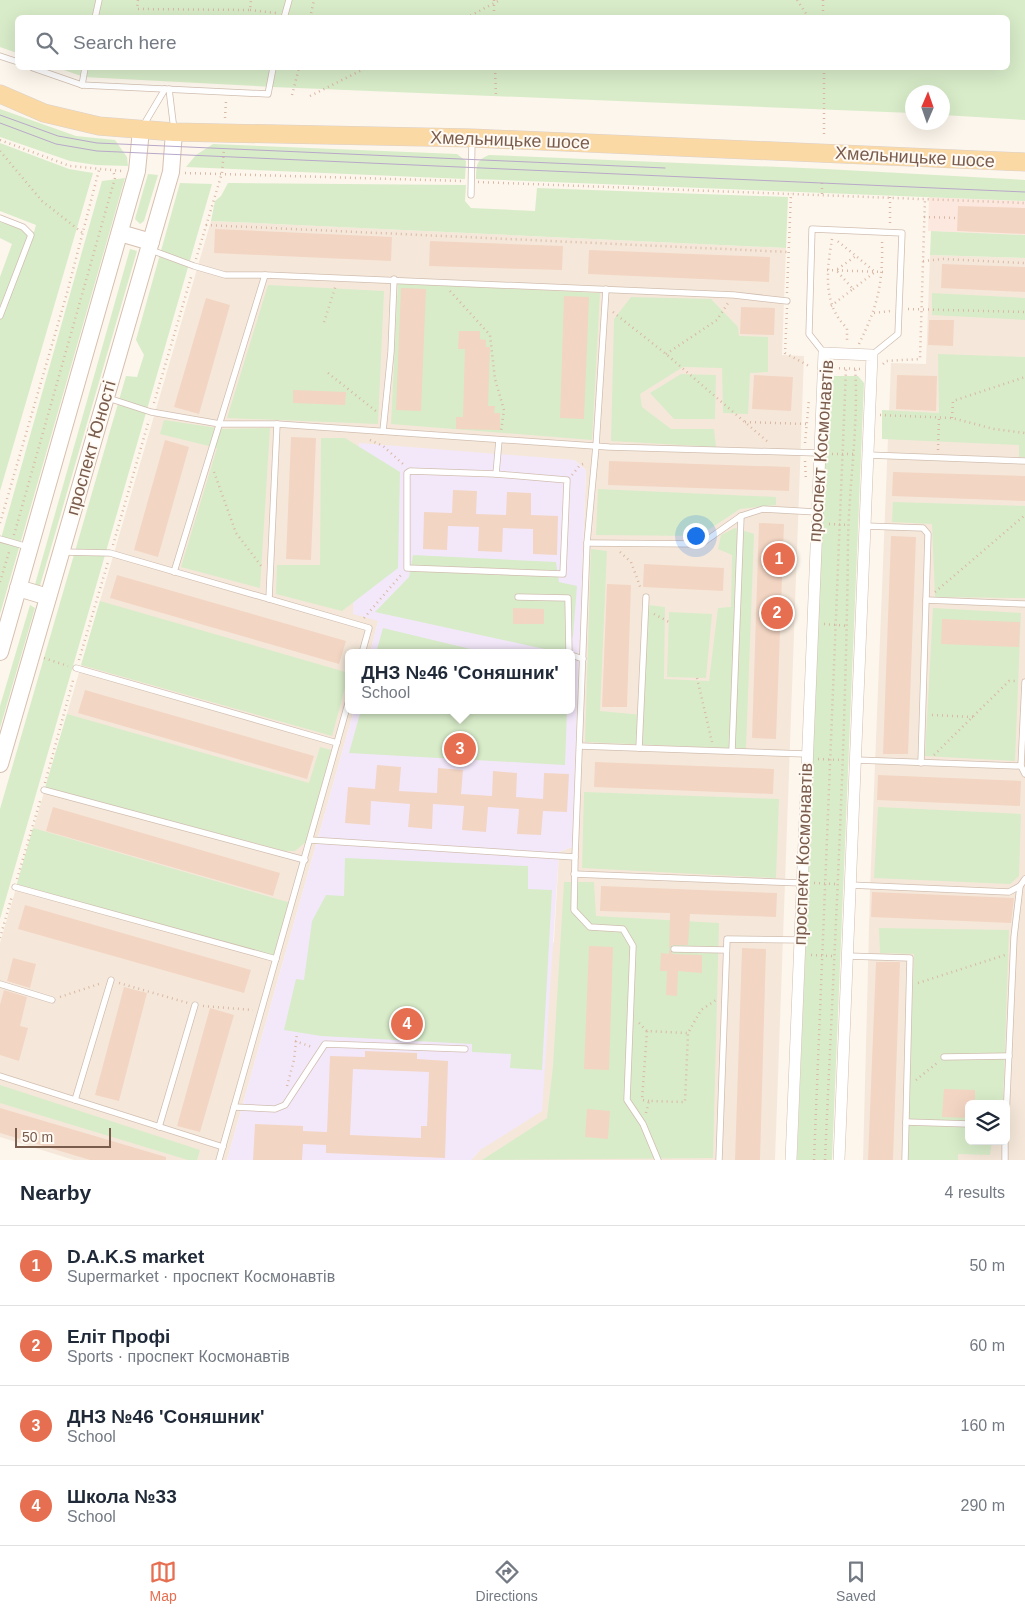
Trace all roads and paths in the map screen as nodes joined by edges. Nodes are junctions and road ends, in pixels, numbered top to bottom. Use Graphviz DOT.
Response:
graph roads {
  1 [pos="99,0"];
  2 [pos="138,0"];
  3 [pos="251,0"];
  4 [pos="289,0"];
  5 [pos="314,0"];
  6 [pos="500,0"];
  7 [pos="797,0"];
  8 [pos="823,0"];
  9 [pos="494,2"];
  10 [pos="250,10"];
  11 [pos="96,15"];
  12 [pos="279,15"];
  13 [pos="285,15"];
  14 [pos="311,15"];
  15 [pos="471,15"];
  16 [pos="494,15"];
  17 [pos="807,15"];
  18 [pos="823,15"];
  19 [pos="0,56"];
  20 [pos="15,61"];
  21 [pos="39,70"];
  22 [pos="86,70"];
  23 [pos="273,70"];
  24 [pos="298,70"];
  25 [pos="362,70"];
  26 [pos="495,70"];
  27 [pos="824,70"];
  28 [pos="82,85"];
  29 [pos="167,89"];
  30 [pos="0,94"];
  31 [pos="292,95"];
  32 [pos="310,96"];
  33 [pos="496,96"];
  34 [pos="141,130"];
  35 [pos="174,132"];
  36 [pos="472,138"];
  37 [pos="0,140"];
  38 [pos="824,140"];
  39 [pos="0,152"];
  40 [pos="1025,162"];
  41 [pos="99,170"];
  42 [pos="113,170"];
  43 [pos="126,171"];
  44 [pos="185,173"];
  45 [pos="471,182"];
  46 [pos="822,183"];
  47 [pos="791,193"];
  48 [pos="822,194"];
  49 [pos="471,195"];
  50 [pos="925,198"];
  51 [pos="1025,203"];
  52 [pos="924,217"];
  53 [pos="0,218"];
  54 [pos="958,218"];
  55 [pos="206,225"];
  56 [pos="120,233"];
  57 [pos="84,234"];
  58 [pos="150,245"];
  59 [pos="789,252"];
  60 [pos="856,256"];
  61 [pos="923,261"];
  62 [pos="1025,263"];
  63 [pos="827,270"];
  64 [pos="836,270"];
  65 [pos="875,272"];
  66 [pos="883,272"];
  67 [pos="265,275"];
  68 [pos="338,278"];
  69 [pos="394,279"];
  70 [pos="441,281"];
  71 [pos="853,289"];
  72 [pos="606,290"];
  73 [pos="734,295"];
  74 [pos="787,301"];
  75 [pos="606,306"];
  76 [pos="831,306"];
  77 [pos="921,308"];
  78 [pos="1025,312"];
  79 [pos="0,316"];
  80 [pos="324,322"];
  81 [pos="824,353"];
  82 [pos="666,354"];
  83 [pos="847,354"];
  84 [pos="872,355"];
  85 [pos="823,368"];
  86 [pos="846,369"];
  87 [pos="872,370"];
  88 [pos="328,373"];
  89 [pos="1025,377"];
  90 [pos="106,398"];
  91 [pos="879,415"];
  92 [pos="384,418"];
  93 [pos="940,418"];
  94 [pos="952,418"];
  95 [pos="744,422"];
  96 [pos="220,424"];
  97 [pos="276,424"];
  98 [pos="806,424"];
  99 [pos="383,431"];
  100 [pos="1025,433"];
  101 [pos="366,439"];
  102 [pos="499,440"];
  103 [pos="596,446"];
  104 [pos="938,449"];
  105 [pos="780,453"];
  106 [pos="819,453"];
  107 [pos="843,454"];
  108 [pos="868,455"];
  109 [pos="209,459"];
  110 [pos="1025,460"];
  111 [pos="595,461"];
  112 [pos="410,470"];
  113 [pos="496,474"];
  114 [pos="567,480"];
  115 [pos="816,512"];
  116 [pos="1025,515"];
  117 [pos="741,516"];
  118 [pos="0,523"];
  119 [pos="816,524"];
  120 [pos="839,525"];
  121 [pos="865,526"];
  122 [pos="0,539"];
  123 [pos="12,542"];
  124 [pos="587,543"];
  125 [pos="610,543"];
  126 [pos="30,548"];
  127 [pos="61,552"];
  128 [pos="407,568"];
  129 [pos="174,572"];
  130 [pos="270,578"];
  131 [pos="0,582"];
  132 [pos="18,588"];
  133 [pos="48,597"];
  134 [pos="518,597"];
  135 [pos="646,597"];
  136 [pos="269,598"];
  137 [pos="926,600"];
  138 [pos="1025,604"];
  139 [pos="646,610"];
  140 [pos="668,622"];
  141 [pos="811,624"];
  142 [pos="360,625"];
  143 [pos="836,625"];
  144 [pos="861,626"];
  145 [pos="363,649"];
  146 [pos="570,649"];
  147 [pos="0,652"];
  148 [pos="575,656"];
  149 [pos="40,657"];
  150 [pos="583,659"];
  151 [pos="76,668"];
  152 [pos="697,678"];
  153 [pos="1017,681"];
  154 [pos="1025,682"];
  155 [pos="345,714"];
  156 [pos="922,715"];
  157 [pos="973,717"];
  158 [pos="337,744"];
  159 [pos="580,746"];
  160 [pos="639,748"];
  161 [pos="714,751"];
  162 [pos="732,752"];
  163 [pos="806,756"];
  164 [pos="831,759"];
  165 [pos="856,760"];
  166 [pos="921,763"];
  167 [pos="0,764"];
  168 [pos="1021,766"];
  169 [pos="1025,774"];
  170 [pos="44,790"];
  171 [pos="310,840"];
  172 [pos="575,858"];
  173 [pos="305,860"];
  174 [pos="574,874"];
  175 [pos="1025,879"];
  176 [pos="802,883"];
  177 [pos="826,884"];
  178 [pos="850,885"];
  179 [pos="1020,886"];
  180 [pos="15,887"];
  181 [pos="800,940"];
  182 [pos="674,949"];
  183 [pos="726,950"];
  184 [pos="1013,952"];
  185 [pos="799,954"];
  186 [pos="823,955"];
  187 [pos="847,956"];
  188 [pos="276,959"];
  189 [pos="111,980"];
  190 [pos="0,984"];
  191 [pos="909,986"];
  192 [pos="724,995"];
  193 [pos="52,1000"];
  194 [pos="195,1005"];
  195 [pos="262,1010"];
  196 [pos="297,1033"];
  197 [pos="688,1033"];
  198 [pos="295,1041"];
  199 [pos="320,1049"];
  200 [pos="466,1049"];
  201 [pos="1009,1056"];
  202 [pos="944,1057"];
  203 [pos="0,1076"];
  204 [pos="907,1087"];
  205 [pos="295,1094"];
  206 [pos="76,1100"];
  207 [pos="1007,1100"];
  208 [pos="649,1101"];
  209 [pos="234,1107"];
  210 [pos="906,1122"];
  211 [pos="643,1124"];
  212 [pos="965,1124"];
  213 [pos="159,1127"];
  214 [pos="1005,1145"];
  215 [pos="223,1147"];
  216 [pos="219,1160"];
  217 [pos="658,1160"];
  218 [pos="719,1160"];
  219 [pos="791,1160"];
  220 [pos="814,1160"];
  221 [pos="840,1160"];
  222 [pos="905,1160"];
  223 [pos="1004,1160"];
  1 -- 11 [label="lane"];
  2 -- 10 [label="path"];
  3 -- 10 [label="path"];
  4 -- 13 [label="lane"];
  5 -- 14 [label="path"];
  6 -- 9 [label="path"];
  7 -- 17 [label="path"];
  8 -- 18 [label="path"];
  9 -- 15 [label="path"];
  9 -- 16 [label="path"];
  10 -- 12 [label="path"];
  19 -- 20 [label="lane"];
  21 -- 28 [label="lane"];
  22 -- 28 [label="lane"];
  23 -- 29 [label="lane"];
  24 -- 31 [label="path"];
  25 -- 32 [label="path"];
  26 -- 33 [label="path"];
  27 -- 38 [label="path"];
  28 -- 29 [label="lane"];
  29 -- 34 [label="lane"];
  29 -- 35 [label="lane"];
  30 -- 34 [label="main road, Хмельницьке шосе"];
  34 -- 35 [label="main road, Хмельницьке шосе"];
  34 -- 56 [label="main road, проспект Юності"];
  35 -- 36 [label="main road, Хмельницьке шосе"];
  35 -- 58 [label="main road, проспект Юності"];
  36 -- 40 [label="main road, Хмельницьке шосе"];
  36 -- 45 [label="lane"];
  37 -- 41 [label="path"];
  39 -- 57 [label="path"];
  41 -- 42 [label="path"];
  41 -- 57 [label="path"];
  42 -- 43 [label="path"];
  42 -- 123 [label="path"];
  44 -- 45 [label="path"];
  45 -- 47 [label="path"];
  45 -- 49 [label="lane"];
  46 -- 48 [label="path"];
  47 -- 48 [label="path"];
  47 -- 59 [label="path"];
  48 -- 50 [label="path"];
  50 -- 51 [label="path"];
  50 -- 52 [label="path"];
  52 -- 54 [label="path"];
  52 -- 61 [label="path"];
  53 -- 79 [label="lane"];
  55 -- 59 [label="path"];
  56 -- 58 [label="main road"];
  56 -- 126 [label="main road, проспект Юності"];
  57 -- 118 [label="path"];
  58 -- 67 [label="lane"];
  58 -- 90 [label="main road, проспект Юності"];
  59 -- 74 [label="path"];
  60 -- 63 [label="path"];
  60 -- 64 [label="path"];
  60 -- 65 [label="path"];
  61 -- 62 [label="path"];
  61 -- 77 [label="path"];
  63 -- 64 [label="path"];
  63 -- 76 [label="path"];
  64 -- 65 [label="path"];
  64 -- 71 [label="path"];
  65 -- 66 [label="path"];
  65 -- 71 [label="path"];
  67 -- 68 [label="lane"];
  67 -- 96 [label="lane"];
  68 -- 69 [label="lane"];
  68 -- 80 [label="path"];
  69 -- 70 [label="lane"];
  69 -- 92 [label="lane"];
  70 -- 72 [label="lane"];
  70 -- 102 [label="path"];
  71 -- 76 [label="path"];
  72 -- 73 [label="lane"];
  72 -- 75 [label="lane"];
  73 -- 74 [label="lane"];
  73 -- 82 [label="path"];
  74 -- 85 [label="path"];
  75 -- 82 [label="path"];
  75 -- 103 [label="lane"];
  76 -- 83 [label="path"];
  77 -- 78 [label="path"];
  77 -- 87 [label="path"];
  81 -- 83 [label="street, проспект Космонавтів"];
  81 -- 84 [label="lane"];
  81 -- 85 [label="street, проспект Космонавтів"];
  82 -- 95 [label="path"];
  83 -- 84 [label="street, проспект Космонавтів"];
  84 -- 87 [label="street"];
  85 -- 86 [label="path"];
  85 -- 106 [label="street, проспект Космонавтів"];
  86 -- 87 [label="path"];
  86 -- 107 [label="path"];
  87 -- 108 [label="street"];
  88 -- 92 [label="path"];
  89 -- 94 [label="path"];
  90 -- 96 [label="lane"];
  90 -- 127 [label="main road, проспект Юності"];
  91 -- 93 [label="path"];
  92 -- 99 [label="lane"];
  93 -- 94 [label="path"];
  93 -- 104 [label="path"];
  94 -- 100 [label="path"];
  95 -- 98 [label="path"];
  95 -- 105 [label="path"];
  96 -- 97 [label="lane"];
  96 -- 109 [label="lane"];
  97 -- 99 [label="lane"];
  97 -- 130 [label="lane"];
  99 -- 102 [label="lane"];
  101 -- 112 [label="path"];
  102 -- 103 [label="lane"];
  102 -- 113 [label="lane"];
  103 -- 105 [label="lane"];
  103 -- 111 [label="lane"];
  105 -- 106 [label="lane"];
  106 -- 107 [label="path"];
  106 -- 115 [label="street, проспект Космонавтів"];
  107 -- 108 [label="path"];
  107 -- 120 [label="path"];
  108 -- 110 [label="lane"];
  108 -- 121 [label="street"];
  109 -- 129 [label="lane"];
  109 -- 130 [label="path"];
  111 -- 114 [label="path"];
  111 -- 124 [label="lane"];
  112 -- 113 [label="lane"];
  112 -- 128 [label="lane"];
  113 -- 114 [label="lane"];
  114 -- 128 [label="lane"];
  115 -- 117 [label="lane"];
  115 -- 119 [label="street, проспект Космонавтів"];
  116 -- 137 [label="path"];
  117 -- 125 [label="lane"];
  117 -- 162 [label="lane"];
  119 -- 120 [label="path"];
  119 -- 141 [label="street, проспект Космонавтів"];
  120 -- 121 [label="path"];
  120 -- 143 [label="path"];
  121 -- 137 [label="lane"];
  121 -- 144 [label="street"];
  122 -- 123 [label="lane"];
  123 -- 126 [label="lane"];
  123 -- 131 [label="path"];
  124 -- 125 [label="lane"];
  124 -- 150 [label="lane"];
  125 -- 135 [label="path"];
  126 -- 132 [label="main road, проспект Юності"];
  127 -- 129 [label="lane"];
  127 -- 133 [label="main road, проспект Юності"];
  128 -- 142 [label="path"];
  129 -- 136 [label="lane"];
  130 -- 136 [label="lane"];
  132 -- 133 [label="main road"];
  132 -- 147 [label="main road, проспект Юності"];
  133 -- 167 [label="main road, проспект Юності"];
  134 -- 146 [label="lane"];
  135 -- 139 [label="lane"];
  136 -- 142 [label="lane"];
  137 -- 138 [label="lane"];
  137 -- 156 [label="lane"];
  139 -- 140 [label="path"];
  139 -- 160 [label="lane"];
  141 -- 143 [label="path"];
  141 -- 163 [label="street, проспект Космонавтів"];
  142 -- 145 [label="lane"];
  143 -- 144 [label="path"];
  143 -- 164 [label="path"];
  144 -- 165 [label="street"];
  148 -- 150 [label="lane"];
  149 -- 151 [label="path"];
  150 -- 159 [label="lane"];
  151 -- 158 [label="lane"];
  152 -- 161 [label="path"];
  153 -- 157 [label="path"];
  154 -- 168 [label="lane"];
  155 -- 158 [label="lane"];
  156 -- 157 [label="path"];
  156 -- 166 [label="lane"];
  157 -- 166 [label="path"];
  158 -- 171 [label="lane"];
  159 -- 160 [label="lane"];
  159 -- 172 [label="lane"];
  160 -- 161 [label="lane"];
  161 -- 162 [label="lane"];
  162 -- 163 [label="lane"];
  163 -- 164 [label="path"];
  163 -- 176 [label="street, проспект Космонавтів"];
  164 -- 165 [label="path"];
  164 -- 177 [label="path"];
  165 -- 166 [label="lane"];
  165 -- 178 [label="street"];
  166 -- 168 [label="lane"];
  168 -- 169 [label="lane"];
  170 -- 173 [label="lane"];
  171 -- 172 [label="lane"];
  171 -- 173 [label="lane"];
  172 -- 174 [label="lane"];
  173 -- 188 [label="lane"];
  174 -- 176 [label="lane"];
  174 -- 211 [label="lane"];
  175 -- 179 [label="lane"];
  176 -- 177 [label="path"];
  176 -- 181 [label="street, проспект Космонавтів"];
  177 -- 178 [label="path"];
  177 -- 186 [label="path"];
  178 -- 179 [label="lane"];
  178 -- 187 [label="street"];
  179 -- 184 [label="lane"];
  180 -- 188 [label="lane"];
  181 -- 183 [label="lane"];
  181 -- 185 [label="street, проспект Космонавтів"];
  182 -- 183 [label="lane"];
  183 -- 192 [label="lane"];
  184 -- 191 [label="path"];
  184 -- 201 [label="lane"];
  185 -- 186 [label="path"];
  185 -- 219 [label="street, проспект Космонавтів"];
  186 -- 187 [label="path"];
  186 -- 220 [label="path"];
  187 -- 191 [label="lane"];
  187 -- 221 [label="street"];
  188 -- 195 [label="lane"];
  189 -- 193 [label="path"];
  189 -- 194 [label="path"];
  189 -- 206 [label="lane"];
  190 -- 193 [label="lane"];
  191 -- 204 [label="lane"];
  192 -- 197 [label="path"];
  192 -- 218 [label="lane"];
  194 -- 195 [label="path"];
  194 -- 213 [label="lane"];
  195 -- 209 [label="lane"];
  196 -- 198 [label="path"];
  197 -- 208 [label="path"];
  197 -- 208 [label="path"];
  198 -- 199 [label="path"];
  198 -- 205 [label="path"];
  199 -- 200 [label="lane"];
  199 -- 205 [label="lane"];
  201 -- 202 [label="lane"];
  201 -- 207 [label="lane"];
  202 -- 204 [label="path"];
  203 -- 206 [label="lane"];
  204 -- 210 [label="lane"];
  205 -- 209 [label="lane"];
  206 -- 213 [label="lane"];
  208 -- 211 [label="path"];
  209 -- 215 [label="lane"];
  210 -- 212 [label="lane"];
  210 -- 222 [label="lane"];
  211 -- 217 [label="lane"];
  213 -- 215 [label="lane"];
  214 -- 223 [label="lane"];
  215 -- 216 [label="lane"];
}
